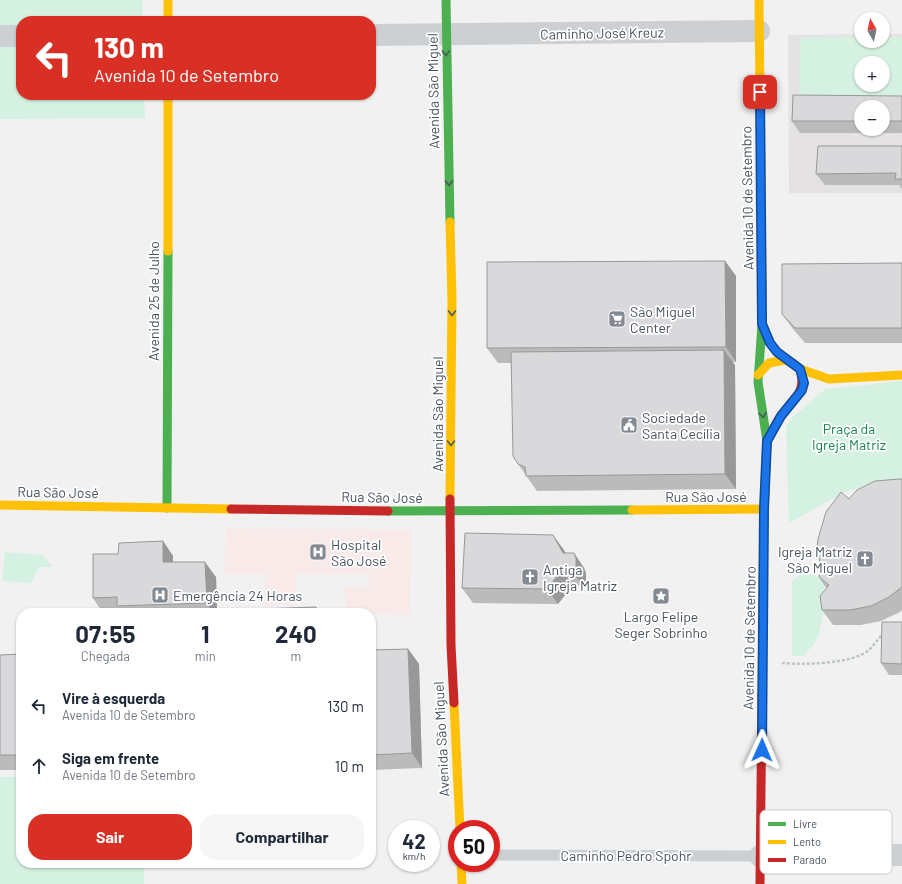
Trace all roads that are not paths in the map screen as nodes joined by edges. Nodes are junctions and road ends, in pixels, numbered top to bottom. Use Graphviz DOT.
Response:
graph roads {
  1 [pos="168,0"];
  2 [pos="446,0"];
  3 [pos="759,0"];
  4 [pos="168,16"];
  5 [pos="759,31"];
  6 [pos="376,35"];
  7 [pos="446,35"];
  8 [pos="0,36"];
  9 [pos="16,36"];
  10 [pos="168,100"];
  11 [pos="762,324"];
  12 [pos="770,343"];
  13 [pos="777,352"];
  14 [pos="792,363"];
  15 [pos="800,369"];
  16 [pos="758,375"];
  17 [pos="902,376"];
  18 [pos="829,379"];
  19 [pos="808,387"];
  20 [pos="758,388"];
  21 [pos="794,401"];
  22 [pos="767,441"];
  23 [pos="0,505"];
  24 [pos="167,508"];
  25 [pos="764,509"];
  26 [pos="450,512"];
  27 [pos="761,810"];
  28 [pos="460,820"];
  29 [pos="500,855"];
  30 [pos="892,855"];
  31 [pos="902,855"];
  32 [pos="760,856"];
  33 [pos="461,872"];
  34 [pos="462,884"];
  35 [pos="760,884"];
  1 -- 4 [label="main road"];
  2 -- 7 [label="main road, Avenida São Miguel"];
  3 -- 5 [label="main road, Avenida 10 de Setembro"];
  5 -- 7 [label="street, Caminho José Kreuz"];
  5 -- 11 [label="main road, Avenida 10 de Setembro"];
  6 -- 7 [label="street, Caminho José Kreuz"];
  7 -- 26 [label="main road, Avenida São Miguel, one-way"];
  8 -- 9 [label="street"];
  10 -- 24 [label="main road, Avenida 25 de Julho"];
  11 -- 12 [label="main road, Avenida 10 de Setembro"];
  11 -- 16 [label="main road, Avenida 10 de Setembro"];
  13 -- 14 [label="main road"];
  14 -- 15 [label="main road"];
  14 -- 16 [label="main road"];
  15 -- 18 [label="main road"];
  15 -- 19 [label="main road"];
  16 -- 20 [label="main road, Avenida 10 de Setembro"];
  17 -- 18 [label="main road"];
  18 -- 19 [label="main road"];
  19 -- 21 [label="main road, Avenida 10 de Setembro"];
  20 -- 21 [label="main road"];
  20 -- 22 [label="main road, Avenida 10 de Setembro, one-way"];
  21 -- 22 [label="main road, Avenida 10 de Setembro"];
  22 -- 25 [label="main road, Avenida 10 de Setembro"];
  23 -- 24 [label="main road, Rua São José"];
  24 -- 26 [label="main road, Rua São José"];
  25 -- 26 [label="main road, Rua São José"];
  25 -- 27 [label="main road, Avenida 10 de Setembro"];
  26 -- 28 [label="main road, Avenida São Miguel"];
  29 -- 32 [label="lane, Caminho Pedro Spohr"];
  30 -- 31 [label="street"];
  32 -- 35 [label="main road, Avenida 10 de Setembro"];
  33 -- 34 [label="main road"];
}
